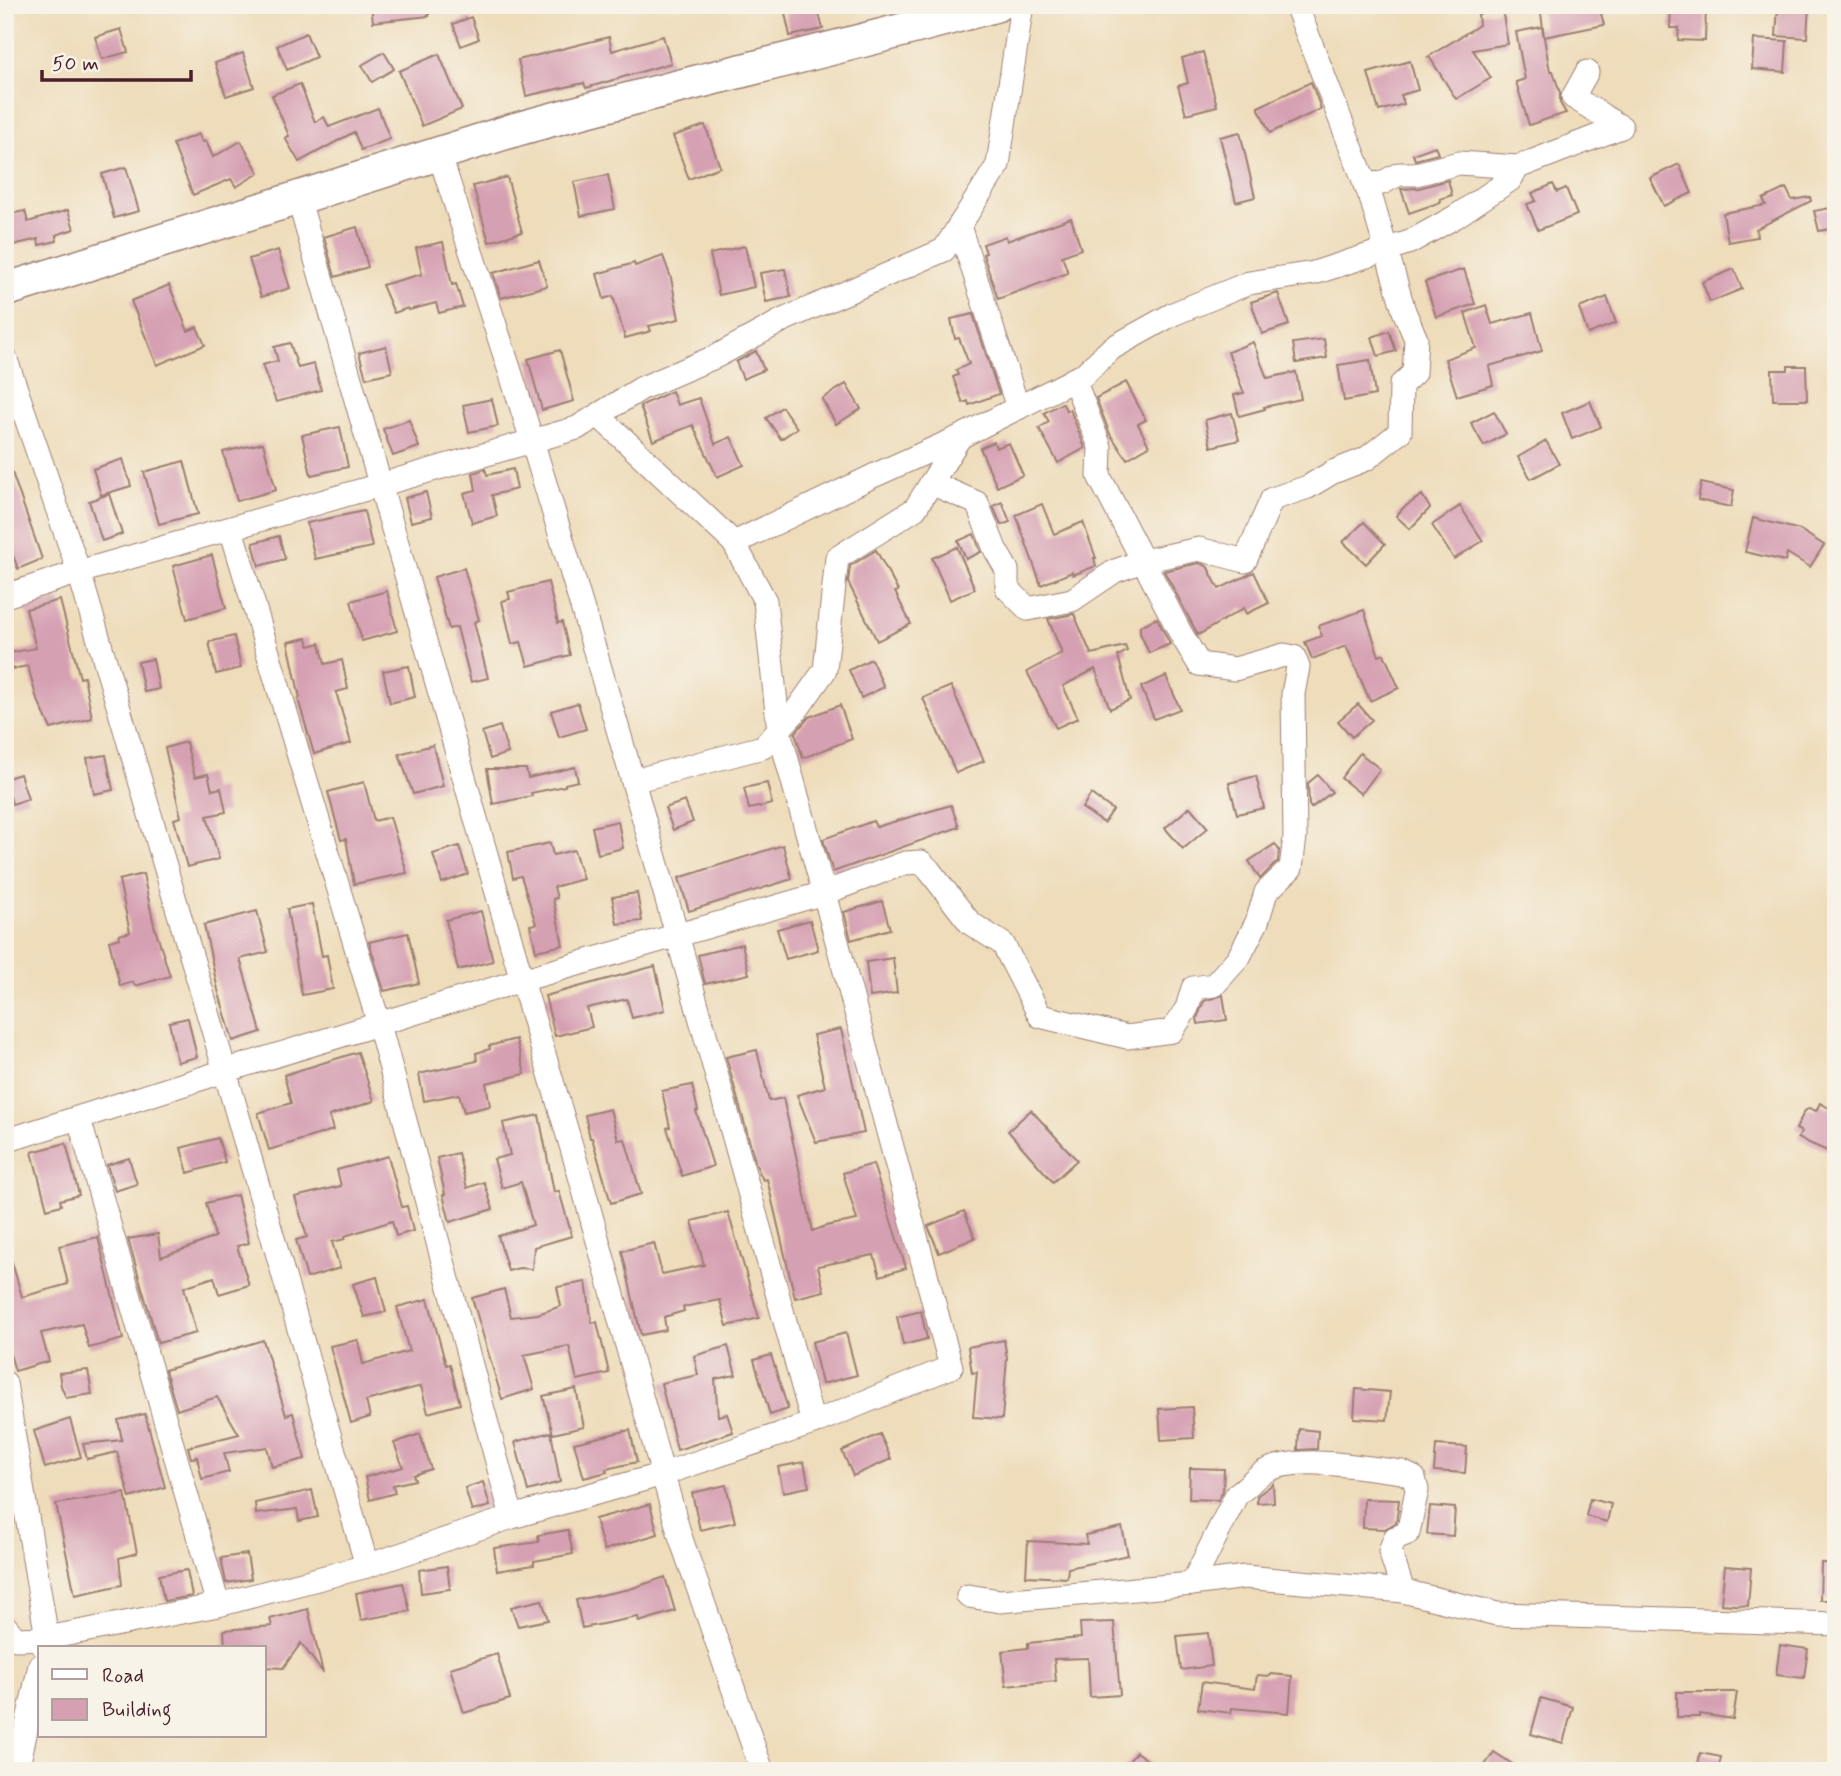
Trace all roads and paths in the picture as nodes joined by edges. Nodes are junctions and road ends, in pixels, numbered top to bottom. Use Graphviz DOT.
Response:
graph roads {
  1 [pos="996,5"];
  2 [pos="1022,5"];
  3 [pos="1296,5"];
  4 [pos="1587,72"];
  5 [pos="439,153"];
  6 [pos="1518,167"];
  7 [pos="1365,185"];
  8 [pos="298,197"];
  9 [pos="959,226"];
  10 [pos="1388,249"];
  11 [pos="5,290"];
  12 [pos="5,357"];
  13 [pos="1074,379"];
  14 [pos="1018,408"];
  15 [pos="598,415"];
  16 [pos="960,437"];
  17 [pos="532,442"];
  18 [pos="931,483"];
  19 [pos="381,486"];
  20 [pos="231,529"];
  21 [pos="734,543"];
  22 [pos="1143,561"];
  23 [pos="79,572"];
  24 [pos="5,596"];
  25 [pos="779,731"];
  26 [pos="632,781"];
  27 [pos="824,893"];
  28 [pos="678,937"];
  29 [pos="522,980"];
  30 [pos="379,1024"];
  31 [pos="225,1071"];
  32 [pos="79,1119"];
  33 [pos="5,1141"];
  34 [pos="5,1383"];
  35 [pos="813,1423"];
  36 [pos="663,1474"];
  37 [pos="512,1517"];
  38 [pos="367,1566"];
  39 [pos="1192,1584"];
  40 [pos="1403,1591"];
  41 [pos="968,1596"];
  42 [pos="218,1605"];
  43 [pos="1836,1624"];
  44 [pos="5,1626"];
  45 [pos="46,1643"];
  46 [pos="38,1674"];
  47 [pos="17,1771"];
  48 [pos="762,1771"];
  1 -- 5 [label="main road"];
  2 -- 9 [label="street"];
  3 -- 7 [label="street"];
  4 -- 6 [label="street"];
  5 -- 8 [label="main road"];
  5 -- 17 [label="street"];
  6 -- 7 [label="street"];
  6 -- 10 [label="street"];
  7 -- 10 [label="street"];
  8 -- 11 [label="main road"];
  8 -- 19 [label="street"];
  9 -- 14 [label="street"];
  9 -- 15 [label="street"];
  10 -- 13 [label="street"];
  10 -- 22 [label="street"];
  12 -- 23 [label="street"];
  13 -- 14 [label="street"];
  13 -- 22 [label="street"];
  14 -- 16 [label="street"];
  15 -- 17 [label="street"];
  15 -- 21 [label="street"];
  16 -- 18 [label="street"];
  16 -- 21 [label="street"];
  17 -- 19 [label="street"];
  17 -- 26 [label="street"];
  18 -- 22 [label="street"];
  18 -- 25 [label="street"];
  19 -- 20 [label="street"];
  19 -- 29 [label="street"];
  20 -- 23 [label="street"];
  20 -- 30 [label="street"];
  21 -- 25 [label="street"];
  22 -- 27 [label="street"];
  23 -- 24 [label="street"];
  23 -- 31 [label="street"];
  25 -- 26 [label="street"];
  25 -- 27 [label="street"];
  26 -- 28 [label="street"];
  27 -- 28 [label="street"];
  27 -- 35 [label="street"];
  28 -- 29 [label="street"];
  28 -- 35 [label="street"];
  29 -- 30 [label="street"];
  29 -- 36 [label="street"];
  30 -- 31 [label="street"];
  30 -- 37 [label="street"];
  31 -- 32 [label="street"];
  31 -- 38 [label="street"];
  32 -- 33 [label="street"];
  32 -- 42 [label="street"];
  34 -- 45 [label="street"];
  35 -- 36 [label="street"];
  36 -- 37 [label="street"];
  36 -- 48 [label="street"];
  37 -- 38 [label="street"];
  38 -- 42 [label="street"];
  39 -- 40 [label="street"];
  39 -- 40 [label="street"];
  39 -- 41 [label="street"];
  40 -- 43 [label="street"];
  42 -- 45 [label="street"];
  44 -- 45 [label="street"];
  46 -- 47 [label="street"];
}
